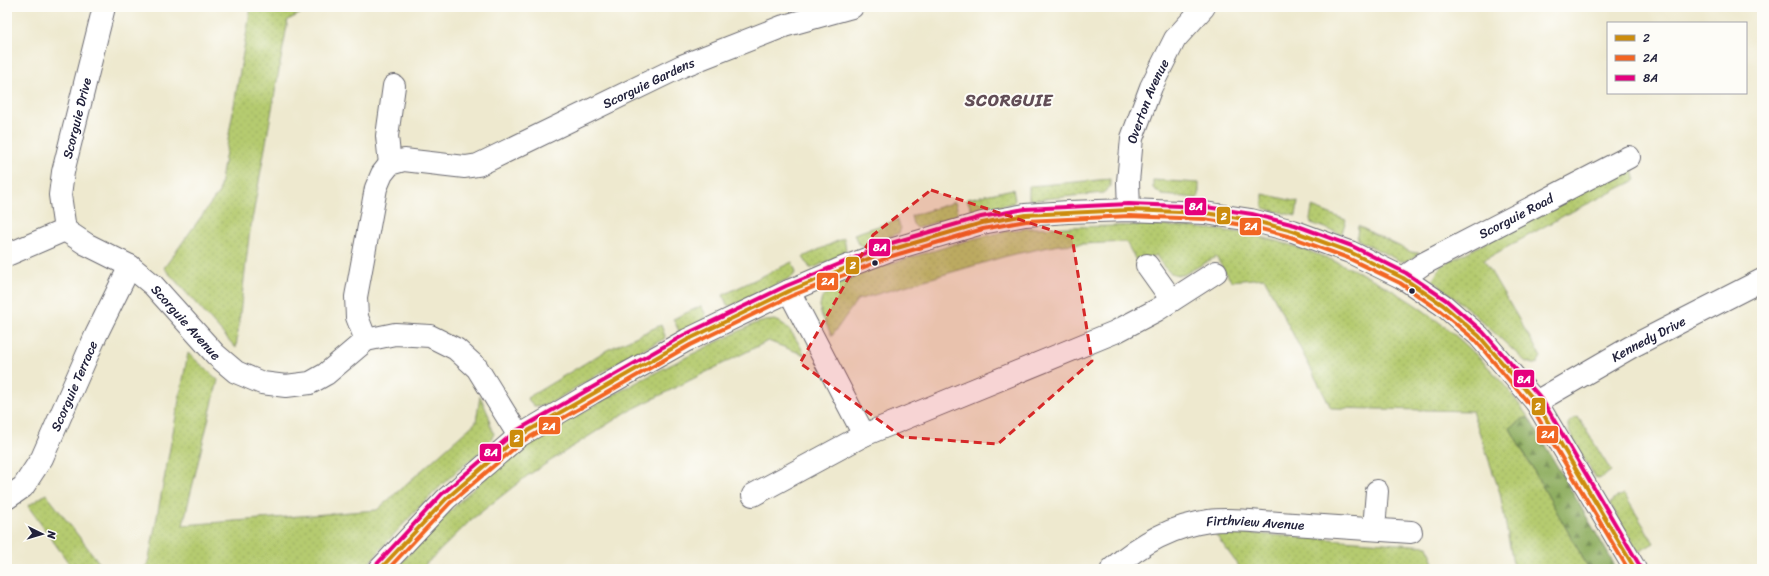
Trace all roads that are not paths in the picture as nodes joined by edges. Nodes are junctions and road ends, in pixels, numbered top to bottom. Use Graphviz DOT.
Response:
graph roads {
  1 [pos="104,7"];
  2 [pos="852,7"];
  3 [pos="1204,7"];
  4 [pos="394,86"];
  5 [pos="1629,156"];
  6 [pos="390,164"];
  7 [pos="1129,210"];
  8 [pos="65,230"];
  9 [pos="7,255"];
  10 [pos="1147,265"];
  11 [pos="130,266"];
  12 [pos="1216,272"];
  13 [pos="1404,278"];
  14 [pos="1762,280"];
  15 [pos="789,291"];
  16 [pos="1172,300"];
  17 [pos="366,340"];
  18 [pos="1536,402"];
  19 [pos="864,435"];
  20 [pos="519,436"];
  21 [pos="1377,492"];
  22 [pos="753,495"];
  23 [pos="7,498"];
  24 [pos="1374,529"];
  25 [pos="1411,532"];
  26 [pos="380,569"];
  27 [pos="1112,569"];
  28 [pos="1635,569"];
  1 -- 8 [label="street, Scorguie Drive"];
  2 -- 6 [label="street, Scorguie Gardens"];
  3 -- 7 [label="street, Overton Avenue"];
  4 -- 6 [label="street"];
  5 -- 13 [label="street, Scorguie Road"];
  6 -- 17 [label="street"];
  7 -- 13 [label="street"];
  7 -- 15 [label="street"];
  8 -- 9 [label="street"];
  8 -- 11 [label="street, Scorguie Avenue"];
  10 -- 16 [label="street"];
  11 -- 17 [label="street, Scorguie Avenue"];
  11 -- 23 [label="street, Scorguie Terrace"];
  12 -- 16 [label="street"];
  13 -- 18 [label="street"];
  14 -- 18 [label="street, Kennedy Drive"];
  15 -- 19 [label="street"];
  15 -- 20 [label="street"];
  16 -- 19 [label="street"];
  17 -- 20 [label="street, Scorguie Avenue"];
  18 -- 28 [label="street"];
  19 -- 22 [label="street"];
  20 -- 26 [label="street"];
  21 -- 24 [label="street"];
  24 -- 25 [label="street, Firthview Avenue"];
  24 -- 27 [label="street, Firthview Avenue"];
}
